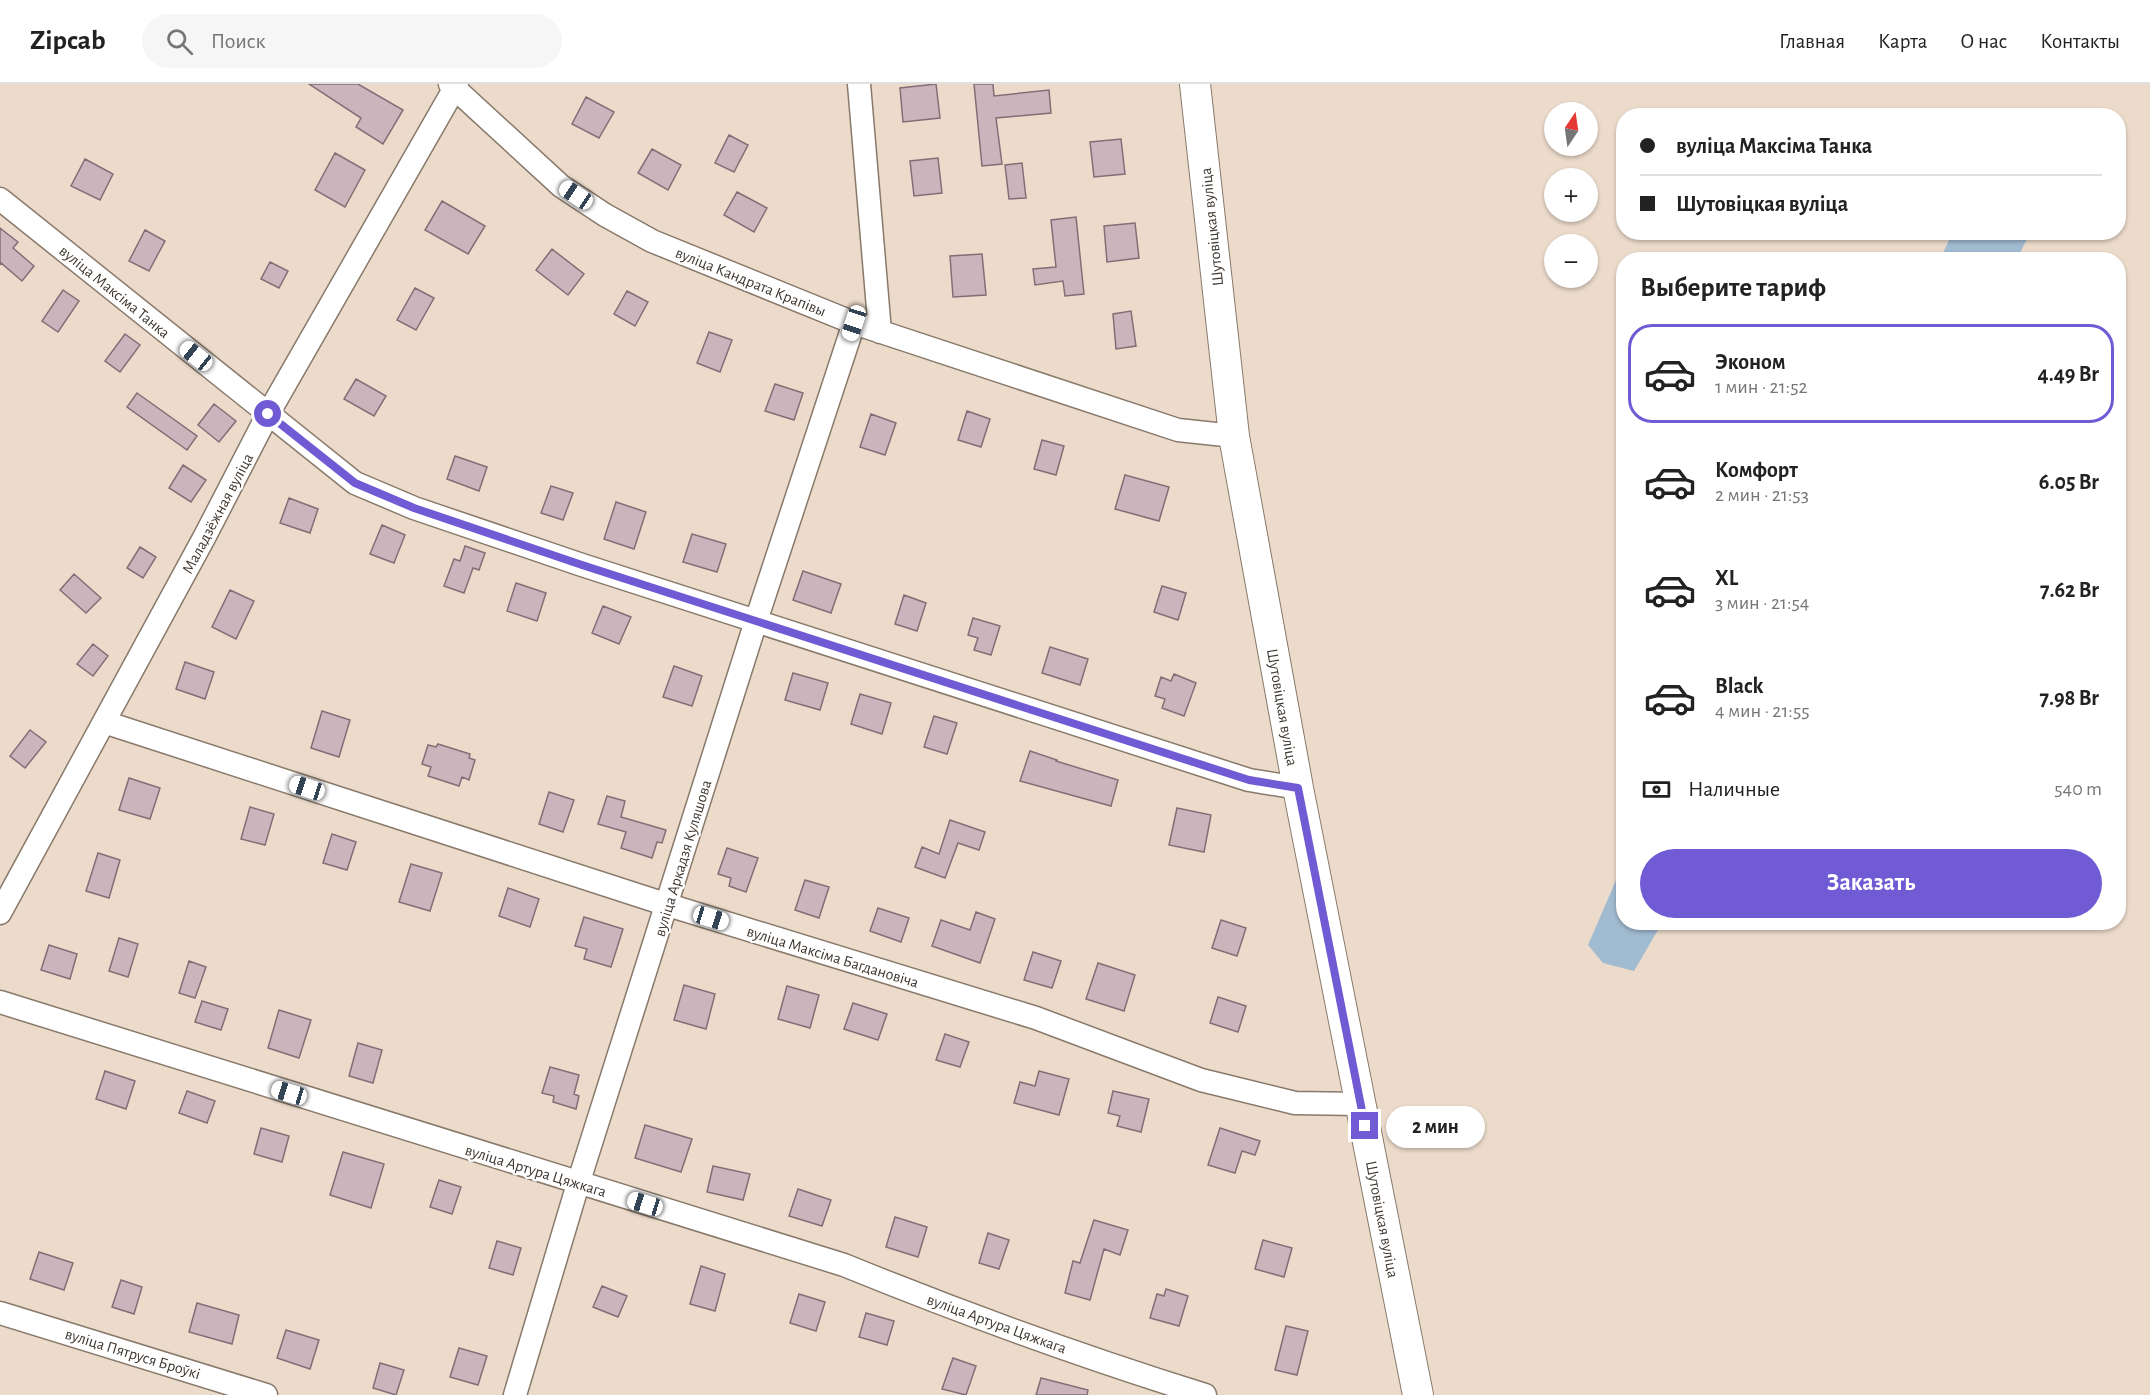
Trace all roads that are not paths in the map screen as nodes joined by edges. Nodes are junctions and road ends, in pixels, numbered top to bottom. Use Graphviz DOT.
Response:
graph roads {
  1 [pos="859,84"];
  2 [pos="1195,84"];
  3 [pos="454,86"];
  4 [pos="0,199"];
  5 [pos="854,323"];
  6 [pos="880,332"];
  7 [pos="268,414"];
  8 [pos="1234,436"];
  9 [pos="756,621"];
  10 [pos="104,722"];
  11 [pos="1298,788"];
  12 [pos="668,905"];
  13 [pos="0,913"];
  14 [pos="0,1002"];
  15 [pos="1360,1104"];
  16 [pos="578,1184"];
  17 [pos="0,1313"];
  18 [pos="266,1395"];
  19 [pos="515,1395"];
  20 [pos="1204,1395"];
  21 [pos="1418,1395"];
  1 -- 6 [label="street"];
  2 -- 8 [label="main road, Шутовіцкая вуліца"];
  3 -- 5 [label="street, вуліца Кандрата Крапівы"];
  3 -- 7 [label="street, Маладзёжная вуліца"];
  4 -- 7 [label="street, вуліца Максіма Танка"];
  5 -- 6 [label="street, вуліца Кандрата Крапівы"];
  5 -- 9 [label="street, вуліца Аркадзя Куляшова"];
  6 -- 8 [label="street, вуліца Кандрата Крапівы"];
  7 -- 9 [label="street, вуліца Максіма Танка"];
  7 -- 10 [label="street, Маладзёжная вуліца"];
  8 -- 11 [label="main road, Шутовіцкая вуліца"];
  9 -- 11 [label="street, вуліца Максіма Танка"];
  9 -- 12 [label="street, вуліца Аркадзя Куляшова"];
  10 -- 12 [label="street, вуліца Максіма Багдановіча"];
  10 -- 13 [label="street, Маладзёжная вуліца"];
  11 -- 15 [label="main road, Шутовіцкая вуліца"];
  12 -- 15 [label="street, вуліца Максіма Багдановіча"];
  12 -- 16 [label="street, вуліца Аркадзя Куляшова"];
  14 -- 16 [label="street, вуліца Артура Цяжкага"];
  15 -- 21 [label="main road, Шутовіцкая вуліца"];
  16 -- 19 [label="street, вуліца Аркадзя Куляшова"];
  16 -- 20 [label="street, вуліца Артура Цяжкага"];
  17 -- 18 [label="street, вуліца Пятруся Броўкі"];
}
